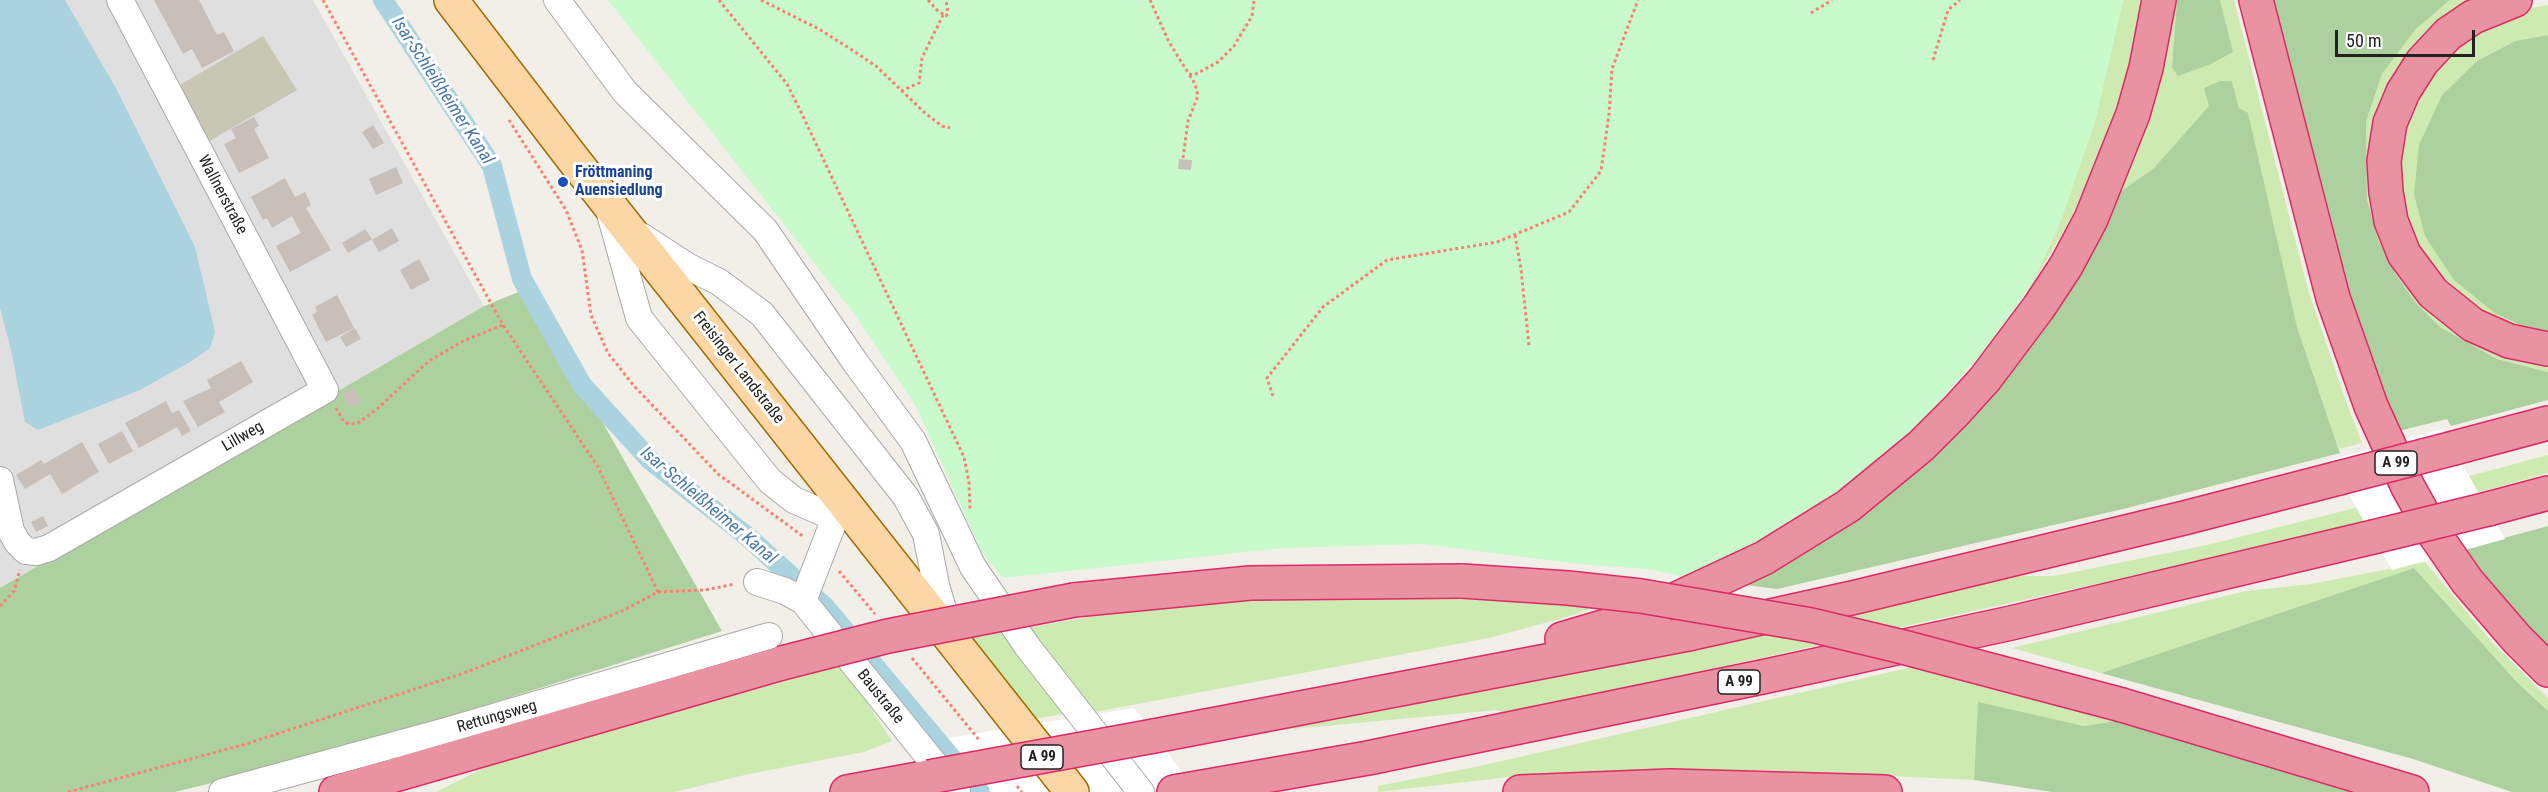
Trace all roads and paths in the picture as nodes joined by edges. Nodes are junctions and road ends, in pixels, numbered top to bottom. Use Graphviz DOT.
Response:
graph roads {
  1 [pos="120,0"];
  2 [pos="323,0"];
  3 [pos="451,0"];
  4 [pos="557,0"];
  5 [pos="719,0"];
  6 [pos="761,0"];
  7 [pos="928,0"];
  8 [pos="946,0"];
  9 [pos="1150,0"];
  10 [pos="1254,0"];
  11 [pos="1638,0"];
  12 [pos="1832,0"];
  13 [pos="1960,0"];
  14 [pos="2159,0"];
  15 [pos="2256,0"];
  16 [pos="2515,0"];
  17 [pos="1811,13"];
  18 [pos="943,15"];
  19 [pos="1933,60"];
  20 [pos="1189,74"];
  21 [pos="901,91"];
  22 [pos="950,128"];
  23 [pos="1183,158"];
  24 [pos="607,201"];
  25 [pos="627,227"];
  26 [pos="1515,234"];
  27 [pos="503,324"];
  28 [pos="1529,346"];
  29 [pos="2548,349"];
  30 [pos="325,390"];
  31 [pos="1273,396"];
  32 [pos="2548,423"];
  33 [pos="0,480"];
  34 [pos="2548,493"];
  35 [pos="843,514"];
  36 [pos="957,530"];
  37 [pos="26,551"];
  38 [pos="757,582"];
  39 [pos="658,592"];
  40 [pos="804,598"];
  41 [pos="0,606"];
  42 [pos="952,639"];
  43 [pos="776,650"];
  44 [pos="2548,670"];
  45 [pos="1408,688"];
  46 [pos="943,785"];
  47 [pos="1184,790"];
  48 [pos="68,792"];
  49 [pos="222,792"];
  50 [pos="336,792"];
  51 [pos="847,792"];
  52 [pos="1072,792"];
  53 [pos="1141,792"];
  54 [pos="1520,792"];
  55 [pos="1886,792"];
  56 [pos="2412,792"];
  1 -- 30 [label="street, Wallnerstraße"];
  2 -- 27 [label="path"];
  3 -- 24 [label="main road, Freisinger Landstraße"];
  4 -- 36 [label="street"];
  5 -- 36 [label="path"];
  6 -- 21 [label="path"];
  7 -- 18 [label="path"];
  8 -- 18 [label="path"];
  9 -- 20 [label="path"];
  10 -- 20 [label="path"];
  11 -- 26 [label="path"];
  12 -- 17 [label="path"];
  13 -- 19 [label="path"];
  14 -- 45 [label="highway"];
  15 -- 44 [label="highway"];
  16 -- 29 [label="highway"];
  18 -- 21 [label="path"];
  20 -- 23 [label="path"];
  21 -- 22 [label="path"];
  24 -- 25 [label="main road, Freisinger Landstraße"];
  24 -- 35 [label="street"];
  25 -- 35 [label="main road, Freisinger Landstraße"];
  25 -- 42 [label="street"];
  26 -- 28 [label="path"];
  26 -- 31 [label="path"];
  27 -- 30 [label="path"];
  27 -- 39 [label="path"];
  30 -- 37 [label="street, Lillweg"];
  32 -- 45 [label="highway, A 99, bridge"];
  33 -- 37 [label="street"];
  34 -- 47 [label="highway, A 99, bridge"];
  35 -- 40 [label="street"];
  35 -- 42 [label="main road, Freisinger Landstraße"];
  36 -- 53 [label="street"];
  37 -- 41 [label="path"];
  38 -- 39 [label="path"];
  38 -- 40 [label="street, Baustraße"];
  39 -- 48 [label="path"];
  40 -- 46 [label="street, Baustraße"];
  42 -- 52 [label="main road, Freisinger Landstraße"];
  43 -- 49 [label="street, Rettungsweg"];
  43 -- 50 [label="highway"];
  43 -- 56 [label="highway, bridge"];
  45 -- 46 [label="highway, A 99, bridge"];
  46 -- 51 [label="highway, A 99"];
  54 -- 55 [label="highway"];
}
